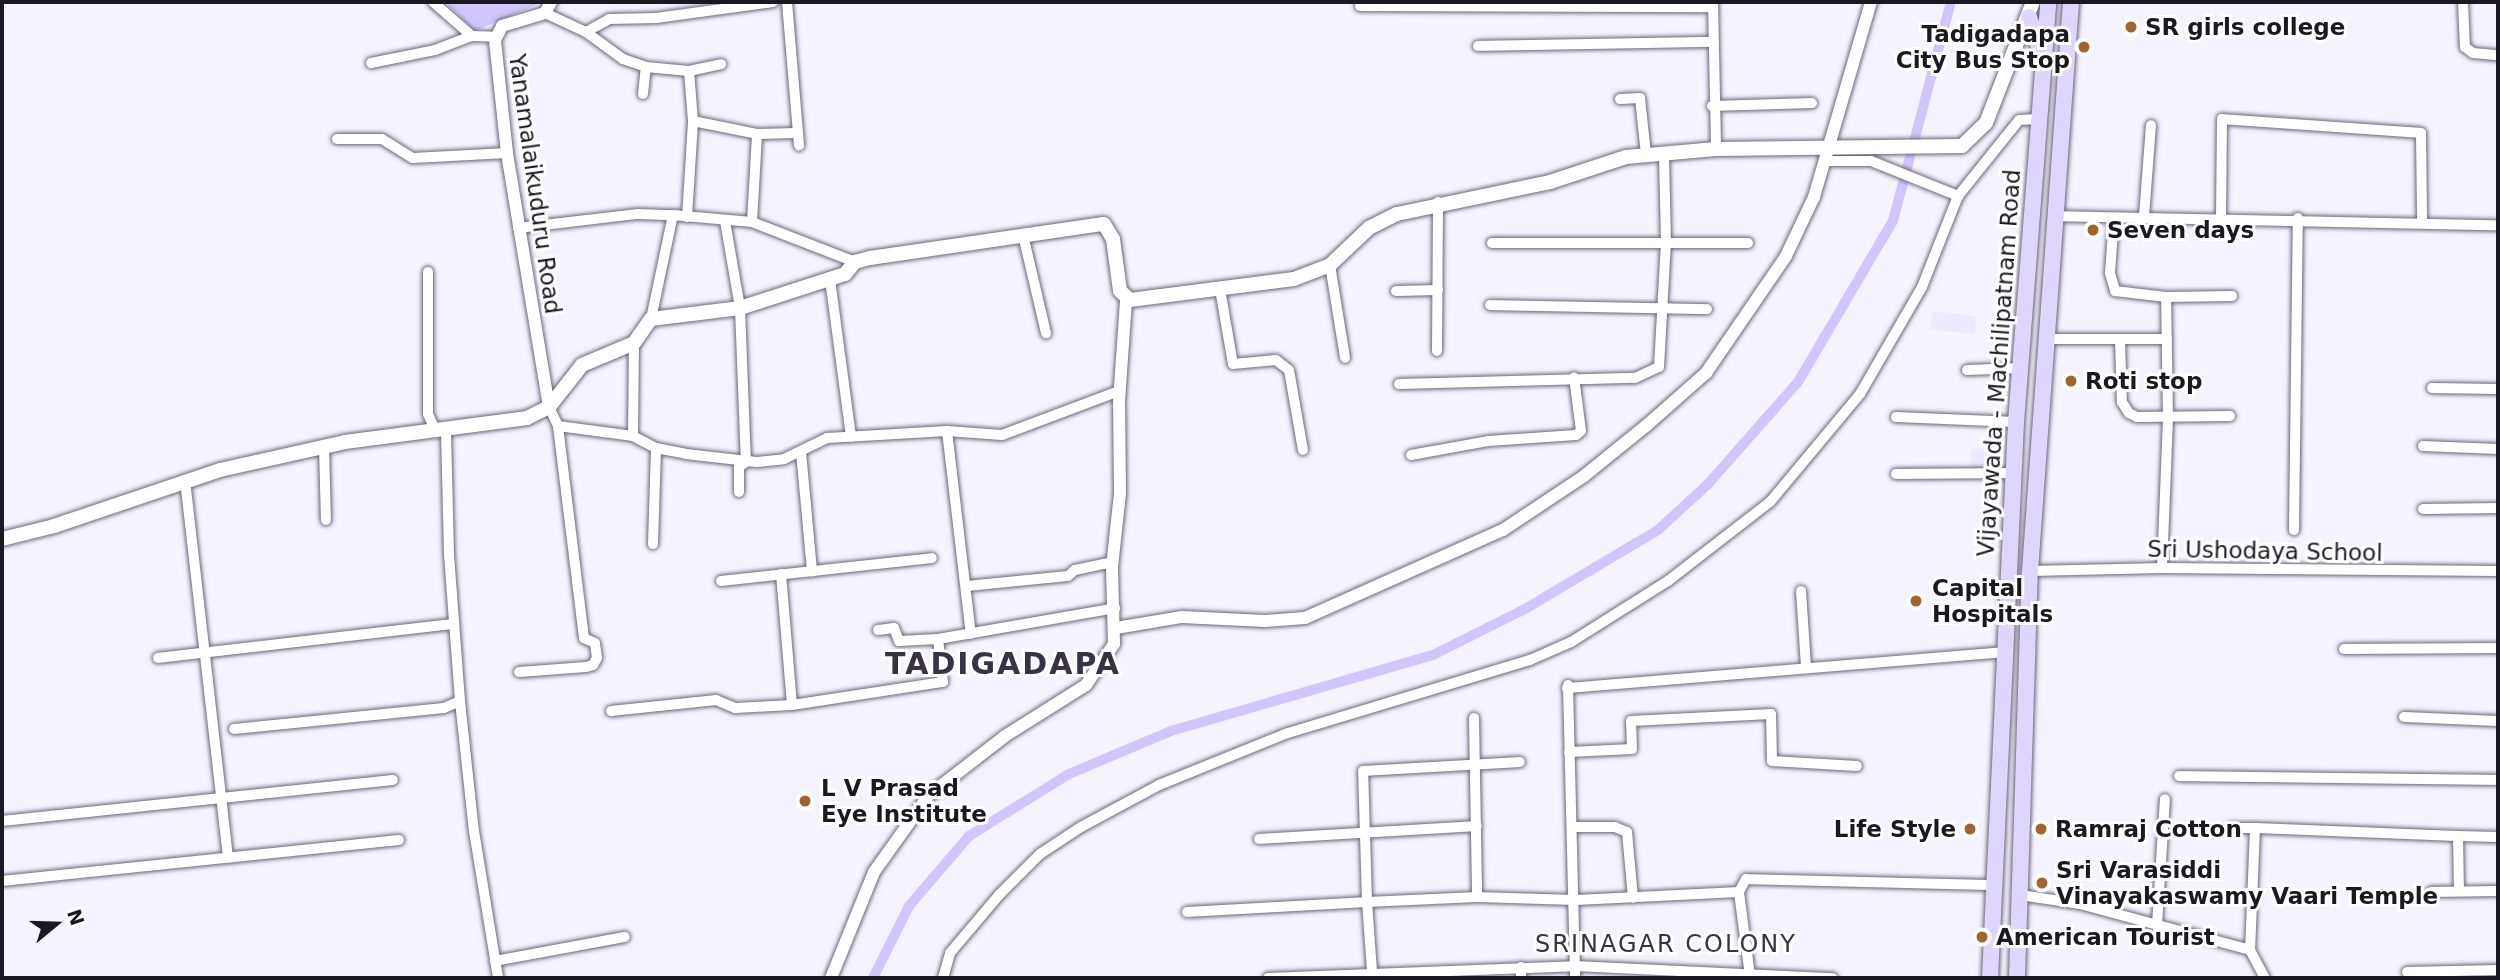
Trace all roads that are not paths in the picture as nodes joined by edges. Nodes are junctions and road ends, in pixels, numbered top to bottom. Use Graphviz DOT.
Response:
graph roads {
  1 [pos="433,2"];
  2 [pos="773,2"];
  3 [pos="787,2"];
  4 [pos="1871,2"];
  5 [pos="2048,2"];
  6 [pos="2071,2"];
  7 [pos="2463,2"];
  8 [pos="751,3"];
  9 [pos="1713,4"];
  10 [pos="1360,6"];
  11 [pos="548,7"];
  12 [pos="2031,10"];
  13 [pos="586,32"];
  14 [pos="472,36"];
  15 [pos="496,37"];
  16 [pos="1712,43"];
  17 [pos="1478,46"];
  18 [pos="2498,54"];
  19 [pos="371,63"];
  20 [pos="721,64"];
  21 [pos="646,67"];
  22 [pos="2041,70"];
  23 [pos="689,71"];
  24 [pos="643,94"];
  25 [pos="1620,99"];
  26 [pos="1812,103"];
  27 [pos="1712,106"];
  28 [pos="2037,119"];
  29 [pos="693,121"];
  30 [pos="2151,125"];
  31 [pos="797,132"];
  32 [pos="757,134"];
  33 [pos="337,139"];
  34 [pos="799,146"];
  35 [pos="1716,149"];
  36 [pos="1664,152"];
  37 [pos="506,153"];
  38 [pos="1646,154"];
  39 [pos="1826,154"];
  40 [pos="1958,196"];
  41 [pos="1438,202"];
  42 [pos="673,215"];
  43 [pos="2055,216"];
  44 [pos="2144,216"];
  45 [pos="2221,217"];
  46 [pos="687,218"];
  47 [pos="2114,218"];
  48 [pos="2298,218"];
  49 [pos="725,221"];
  50 [pos="2422,221"];
  51 [pos="752,222"];
  52 [pos="2498,225"];
  53 [pos="518,228"];
  54 [pos="1023,235"];
  55 [pos="1492,243"];
  56 [pos="1666,243"];
  57 [pos="1748,243"];
  58 [pos="855,262"];
  59 [pos="1331,265"];
  60 [pos="428,272"];
  61 [pos="830,279"];
  62 [pos="1220,289"];
  63 [pos="1438,290"];
  64 [pos="1396,291"];
  65 [pos="2232,296"];
  66 [pos="2166,297"];
  67 [pos="1126,300"];
  68 [pos="1490,305"];
  69 [pos="740,308"];
  70 [pos="1664,308"];
  71 [pos="1707,309"];
  72 [pos="651,318"];
  73 [pos="1046,333"];
  74 [pos="2046,339"];
  75 [pos="2167,339"];
  76 [pos="2120,340"];
  77 [pos="634,344"];
  78 [pos="1437,351"];
  79 [pos="1345,358"];
  80 [pos="2021,368"];
  81 [pos="1967,370"];
  82 [pos="1574,377"];
  83 [pos="1399,384"];
  84 [pos="2432,388"];
  85 [pos="2498,389"];
  86 [pos="1119,391"];
  87 [pos="549,407"];
  88 [pos="2230,416"];
  89 [pos="1896,417"];
  90 [pos="2168,418"];
  91 [pos="2016,422"];
  92 [pos="558,426"];
  93 [pos="440,430"];
  94 [pos="947,430"];
  95 [pos="633,436"];
  96 [pos="851,437"];
  97 [pos="324,446"];
  98 [pos="2423,446"];
  99 [pos="656,448"];
  100 [pos="2498,449"];
  101 [pos="1303,450"];
  102 [pos="801,452"];
  103 [pos="1411,455"];
  104 [pos="746,462"];
  105 [pos="2014,473"];
  106 [pos="1896,474"];
  107 [pos="185,480"];
  108 [pos="739,492"];
  109 [pos="2498,508"];
  110 [pos="2423,509"];
  111 [pos="326,520"];
  112 [pos="2294,530"];
  113 [pos="2,539"];
  114 [pos="653,544"];
  115 [pos="932,558"];
  116 [pos="1112,562"];
  117 [pos="2162,568"];
  118 [pos="812,571"];
  119 [pos="2030,571"];
  120 [pos="2498,571"];
  121 [pos="781,574"];
  122 [pos="721,581"];
  123 [pos="967,586"];
  124 [pos="1801,591"];
  125 [pos="1115,608"];
  126 [pos="454,624"];
  127 [pos="1116,628"];
  128 [pos="878,629"];
  129 [pos="971,634"];
  130 [pos="938,639"];
  131 [pos="2498,648"];
  132 [pos="2344,649"];
  133 [pos="2004,652"];
  134 [pos="206,653"];
  135 [pos="158,658"];
  136 [pos="1806,667"];
  137 [pos="519,672"];
  138 [pos="460,701"];
  139 [pos="792,705"];
  140 [pos="611,711"];
  141 [pos="2404,717"];
  142 [pos="1474,718"];
  143 [pos="2498,721"];
  144 [pos="234,729"];
  145 [pos="1569,752"];
  146 [pos="1520,762"];
  147 [pos="1475,764"];
  148 [pos="1857,766"];
  149 [pos="2179,776"];
  150 [pos="393,780"];
  151 [pos="2498,780"];
  152 [pos="222,798"];
  153 [pos="2165,799"];
  154 [pos="2,821"];
  155 [pos="1477,826"];
  156 [pos="1572,827"];
  157 [pos="2230,828"];
  158 [pos="2255,828"];
  159 [pos="1365,830"];
  160 [pos="2458,836"];
  161 [pos="2498,837"];
  162 [pos="1259,839"];
  163 [pos="399,840"];
  164 [pos="228,858"];
  165 [pos="2,881"];
  166 [pos="1994,885"];
  167 [pos="2459,891"];
  168 [pos="2498,891"];
  169 [pos="1739,892"];
  170 [pos="2431,892"];
  171 [pos="2020,895"];
  172 [pos="1477,897"];
  173 [pos="1633,898"];
  174 [pos="1576,900"];
  175 [pos="1367,902"];
  176 [pos="1187,912"];
  177 [pos="2157,925"];
  178 [pos="625,937"];
  179 [pos="2249,950"];
  180 [pos="495,961"];
  181 [pos="1574,966"];
  182 [pos="1521,967"];
  183 [pos="2498,970"];
  184 [pos="1372,971"];
  185 [pos="2407,972"];
  186 [pos="1750,976"];
  187 [pos="498,978"];
  188 [pos="831,978"];
  189 [pos="943,978"];
  190 [pos="1268,978"];
  191 [pos="1521,978"];
  192 [pos="1575,978"];
  193 [pos="1825,978"];
  194 [pos="1833,978"];
  195 [pos="1990,978"];
  196 [pos="2017,978"];
  197 [pos="2264,978"];
  1 -- 14 [label="street"];
  2 -- 8 [label="street"];
  3 -- 31 [label="street"];
  4 -- 39 [label="street"];
  5 -- 22 [label="highway, Vijayawada - Machilipatnam Road"];
  6 -- 43 [label="highway, Vijayawada - Machilipatnam Road"];
  7 -- 18 [label="street"];
  8 -- 13 [label="street"];
  9 -- 10 [label="street"];
  9 -- 16 [label="street"];
  11 -- 13 [label="street"];
  11 -- 15 [label="street, Yanamalaikuduru Road"];
  12 -- 22 [label="highway"];
  12 -- 39 [label="main road"];
  13 -- 21 [label="street"];
  14 -- 15 [label="street"];
  14 -- 19 [label="street"];
  15 -- 37 [label="street, Yanamalaikuduru Road"];
  16 -- 17 [label="street"];
  16 -- 27 [label="street"];
  20 -- 23 [label="street"];
  21 -- 23 [label="street"];
  21 -- 24 [label="street"];
  22 -- 28 [label="highway, Vijayawada - Machilipatnam Road"];
  23 -- 29 [label="street"];
  25 -- 38 [label="street"];
  26 -- 27 [label="street"];
  27 -- 35 [label="street"];
  28 -- 40 [label="street"];
  28 -- 80 [label="highway, Vijayawada - Machilipatnam Road"];
  29 -- 32 [label="street"];
  29 -- 46 [label="street"];
  30 -- 44 [label="street"];
  31 -- 32 [label="street"];
  31 -- 34 [label="street"];
  32 -- 51 [label="street"];
  33 -- 37 [label="street"];
  35 -- 36 [label="main road"];
  35 -- 39 [label="main road"];
  36 -- 38 [label="main road"];
  36 -- 56 [label="street"];
  37 -- 53 [label="street, Yanamalaikuduru Road"];
  38 -- 41 [label="main road"];
  39 -- 40 [label="street"];
  39 -- 127 [label="street"];
  40 -- 189 [label="street"];
  41 -- 59 [label="main road"];
  41 -- 63 [label="street"];
  42 -- 46 [label="street"];
  42 -- 53 [label="street"];
  42 -- 72 [label="street"];
  43 -- 47 [label="street"];
  43 -- 74 [label="highway, Vijayawada - Machilipatnam Road"];
  44 -- 45 [label="street"];
  44 -- 47 [label="street"];
  45 -- 48 [label="street"];
  45 -- 50 [label="street"];
  46 -- 49 [label="street"];
  47 -- 66 [label="street"];
  48 -- 50 [label="street"];
  48 -- 112 [label="street"];
  49 -- 51 [label="street"];
  49 -- 69 [label="street"];
  50 -- 52 [label="street"];
  51 -- 58 [label="street"];
  53 -- 87 [label="street, Yanamalaikuduru Road"];
  54 -- 58 [label="main road"];
  54 -- 67 [label="main road"];
  54 -- 73 [label="street"];
  55 -- 56 [label="street"];
  56 -- 57 [label="street"];
  56 -- 70 [label="street"];
  58 -- 61 [label="main road"];
  59 -- 62 [label="main road"];
  59 -- 79 [label="street"];
  60 -- 93 [label="street"];
  61 -- 69 [label="main road"];
  61 -- 96 [label="street"];
  62 -- 67 [label="main road"];
  62 -- 101 [label="street"];
  63 -- 64 [label="street"];
  63 -- 78 [label="street"];
  65 -- 66 [label="street"];
  66 -- 75 [label="street"];
  67 -- 86 [label="street"];
  68 -- 70 [label="street"];
  69 -- 72 [label="main road"];
  69 -- 104 [label="street"];
  70 -- 71 [label="street"];
  70 -- 82 [label="street"];
  72 -- 77 [label="main road"];
  74 -- 76 [label="street"];
  74 -- 119 [label="highway, Vijayawada - Machilipatnam Road"];
  75 -- 76 [label="street"];
  75 -- 90 [label="street"];
  76 -- 90 [label="street"];
  77 -- 87 [label="main road"];
  77 -- 95 [label="street"];
  80 -- 81 [label="street"];
  80 -- 91 [label="highway, Vijayawada - Machilipatnam Road"];
  82 -- 83 [label="street"];
  82 -- 103 [label="street"];
  84 -- 85 [label="street"];
  86 -- 94 [label="street"];
  86 -- 116 [label="street"];
  87 -- 92 [label="street"];
  87 -- 93 [label="main road"];
  88 -- 90 [label="street"];
  89 -- 91 [label="street"];
  90 -- 117 [label="street"];
  91 -- 105 [label="highway, Vijayawada - Machilipatnam Road"];
  92 -- 95 [label="street"];
  92 -- 137 [label="street"];
  93 -- 97 [label="main road"];
  93 -- 126 [label="street"];
  94 -- 96 [label="street"];
  94 -- 123 [label="street"];
  95 -- 99 [label="street"];
  96 -- 102 [label="street"];
  97 -- 107 [label="main road"];
  97 -- 111 [label="street"];
  98 -- 100 [label="street"];
  99 -- 104 [label="street"];
  99 -- 114 [label="street"];
  102 -- 104 [label="street"];
  102 -- 118 [label="street"];
  104 -- 108 [label="street"];
  105 -- 106 [label="street"];
  105 -- 133 [label="highway, Vijayawada - Machilipatnam Road"];
  107 -- 113 [label="main road"];
  107 -- 134 [label="street"];
  109 -- 110 [label="street"];
  115 -- 118 [label="street"];
  116 -- 123 [label="street"];
  116 -- 125 [label="street"];
  117 -- 119 [label="street, Sri Ushodaya School"];
  117 -- 120 [label="street, Sri Ushodaya School"];
  118 -- 121 [label="street"];
  119 -- 171 [label="highway, Vijayawada - Machilipatnam Road"];
  121 -- 122 [label="street"];
  121 -- 139 [label="street"];
  123 -- 129 [label="street"];
  124 -- 136 [label="street"];
  125 -- 127 [label="street"];
  125 -- 129 [label="street"];
  126 -- 134 [label="street"];
  126 -- 138 [label="street"];
  127 -- 188 [label="street"];
  128 -- 130 [label="street"];
  129 -- 130 [label="street"];
  130 -- 139 [label="street"];
  131 -- 132 [label="street"];
  133 -- 136 [label="street"];
  133 -- 166 [label="highway, Vijayawada - Machilipatnam Road"];
  134 -- 135 [label="street"];
  134 -- 152 [label="street"];
  136 -- 145 [label="street"];
  138 -- 144 [label="street"];
  138 -- 180 [label="street"];
  139 -- 140 [label="street"];
  141 -- 143 [label="street"];
  142 -- 147 [label="street"];
  145 -- 148 [label="street"];
  145 -- 156 [label="street"];
  146 -- 147 [label="street"];
  147 -- 155 [label="street"];
  147 -- 159 [label="street"];
  149 -- 151 [label="street"];
  150 -- 152 [label="street"];
  152 -- 154 [label="street"];
  152 -- 164 [label="street"];
  153 -- 177 [label="street"];
  155 -- 159 [label="street"];
  155 -- 172 [label="street"];
  156 -- 173 [label="street"];
  156 -- 174 [label="street"];
  157 -- 158 [label="street"];
  158 -- 160 [label="street"];
  158 -- 179 [label="street"];
  159 -- 162 [label="street"];
  159 -- 175 [label="street"];
  160 -- 161 [label="street"];
  160 -- 167 [label="street"];
  163 -- 164 [label="street"];
  164 -- 165 [label="street"];
  166 -- 169 [label="street"];
  166 -- 195 [label="highway, Vijayawada - Machilipatnam Road"];
  167 -- 168 [label="street"];
  167 -- 170 [label="street"];
  169 -- 173 [label="street"];
  169 -- 186 [label="street"];
  171 -- 177 [label="street"];
  171 -- 196 [label="highway, Vijayawada - Machilipatnam Road"];
  172 -- 174 [label="street"];
  172 -- 175 [label="street"];
  173 -- 174 [label="street"];
  174 -- 181 [label="street"];
  175 -- 176 [label="street"];
  175 -- 184 [label="street"];
  177 -- 179 [label="street"];
  178 -- 180 [label="street"];
  179 -- 197 [label="street"];
  180 -- 187 [label="street"];
  181 -- 182 [label="street"];
  181 -- 186 [label="street"];
  181 -- 192 [label="street"];
  182 -- 184 [label="street"];
  182 -- 191 [label="street"];
  183 -- 185 [label="street"];
  184 -- 190 [label="street"];
  186 -- 193 [label="street"];
  193 -- 194 [label="street"];
}
